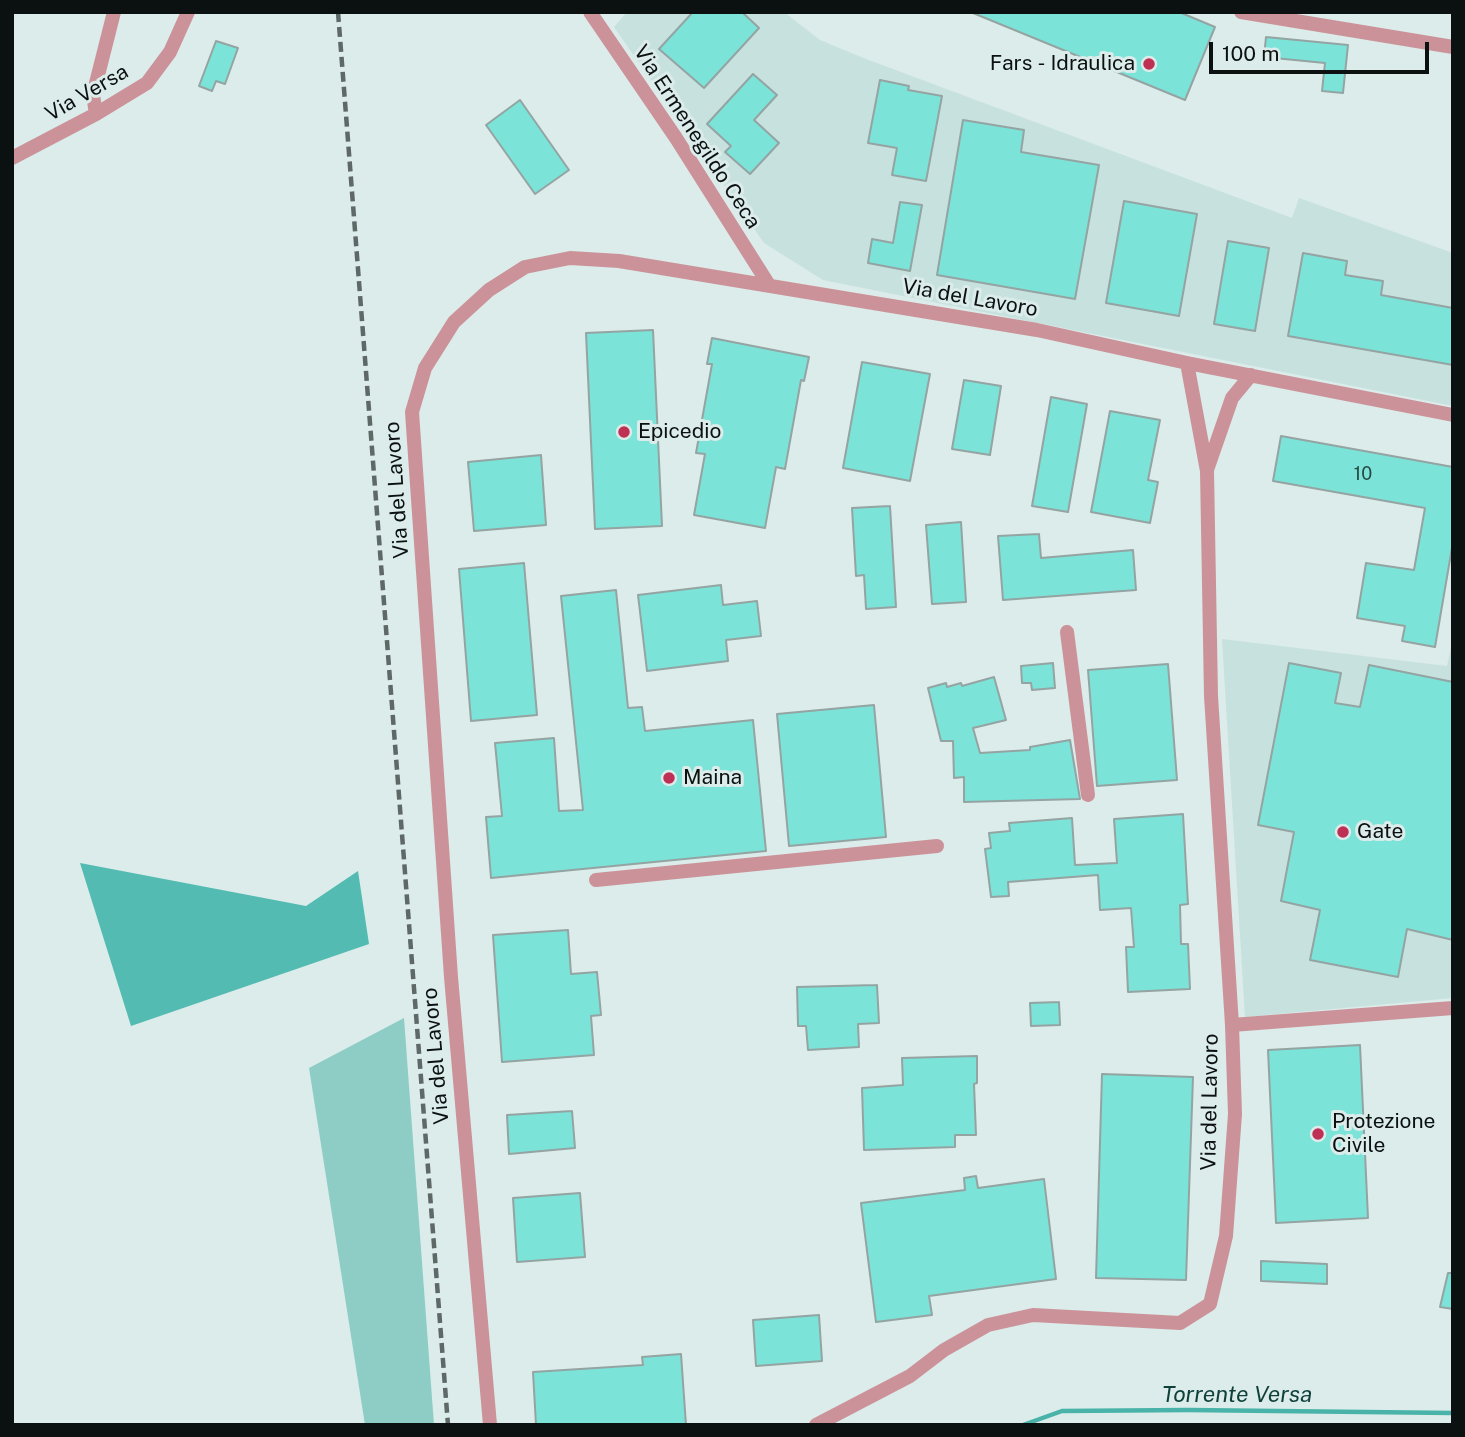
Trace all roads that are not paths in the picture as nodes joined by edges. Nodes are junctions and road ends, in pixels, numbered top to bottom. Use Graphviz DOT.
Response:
graph roads {
  1 [pos="114,12"];
  2 [pos="188,12"];
  3 [pos="590,12"];
  4 [pos="1241,12"];
  5 [pos="1453,47"];
  6 [pos="96,114"];
  7 [pos="12,158"];
  8 [pos="769,285"];
  9 [pos="1187,363"];
  10 [pos="1251,375"];
  11 [pos="1453,415"];
  12 [pos="1207,471"];
  13 [pos="1067,632"];
  14 [pos="1088,795"];
  15 [pos="937,846"];
  16 [pos="596,880"];
  17 [pos="1453,1008"];
  18 [pos="1232,1025"];
  19 [pos="490,1425"];
  20 [pos="816,1425"];
  1 -- 6 [label="street"];
  2 -- 6 [label="street, Via Versa"];
  3 -- 8 [label="street, Via Ermenegildo Ceca"];
  4 -- 5 [label="street"];
  6 -- 7 [label="street, Via Versa"];
  8 -- 9 [label="street, Via del Lavoro"];
  8 -- 19 [label="street, Via del Lavoro"];
  9 -- 10 [label="street, Via del Lavoro"];
  9 -- 12 [label="street, Via del Lavoro"];
  10 -- 11 [label="street, Via del Lavoro"];
  10 -- 12 [label="street, Via del Lavoro"];
  12 -- 18 [label="street, Via del Lavoro"];
  13 -- 14 [label="street"];
  15 -- 16 [label="street"];
  17 -- 18 [label="street"];
  18 -- 20 [label="street, Via del Lavoro"];
}
